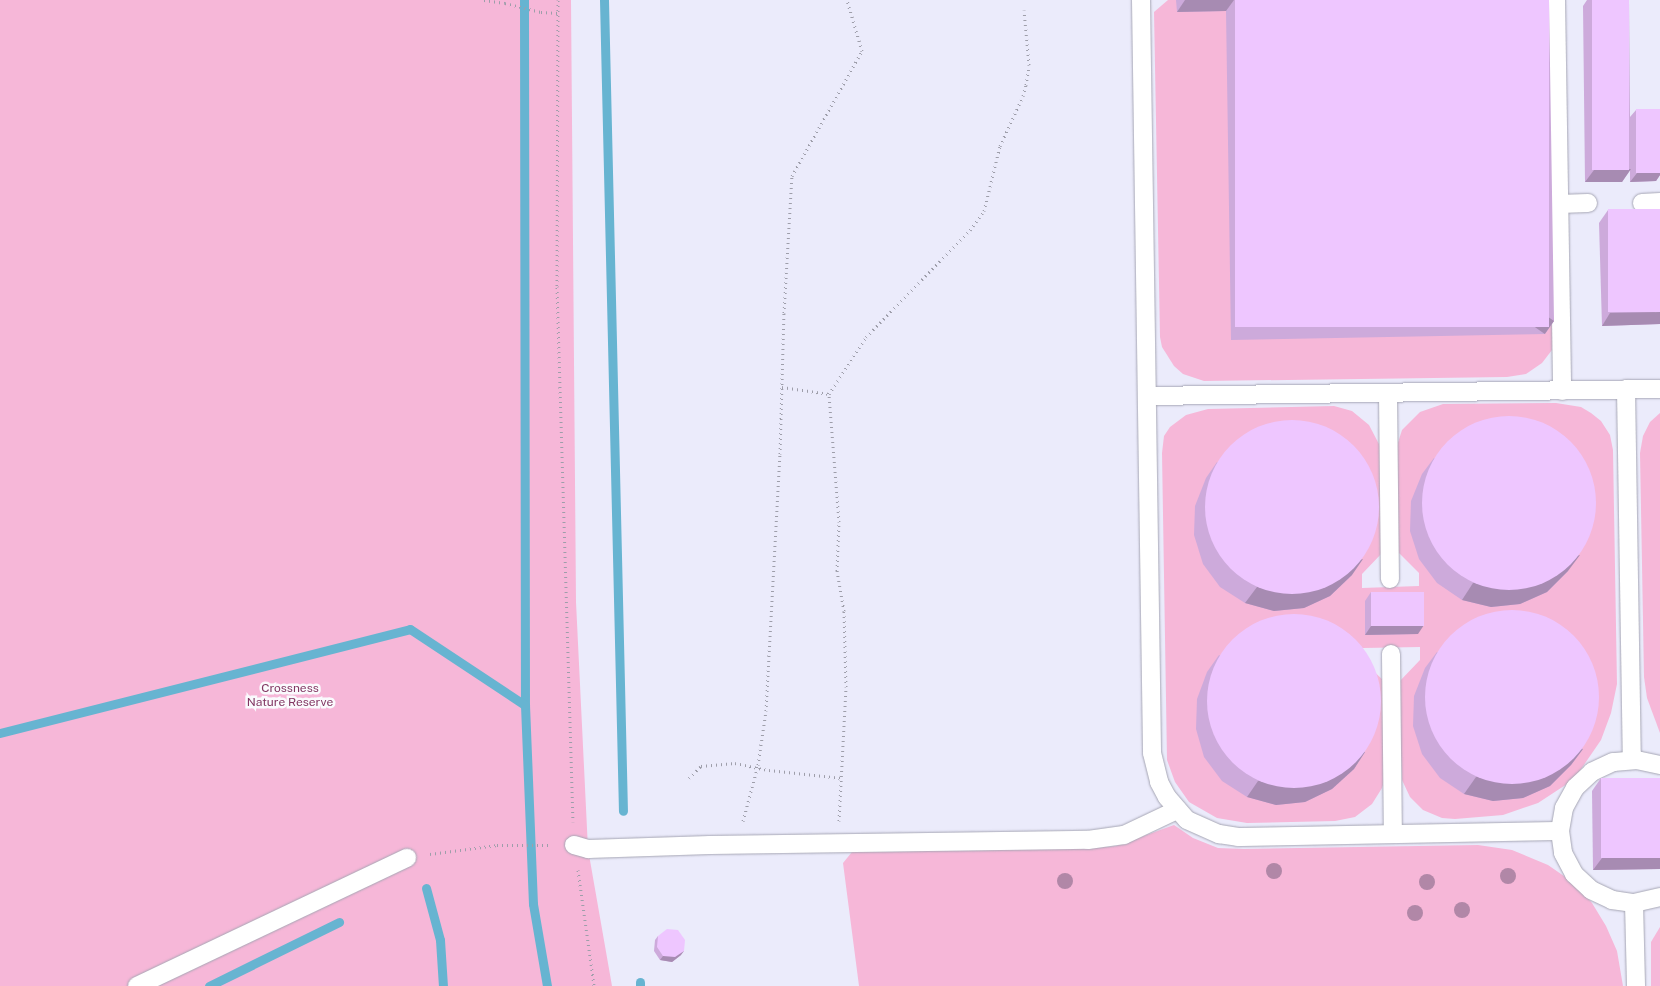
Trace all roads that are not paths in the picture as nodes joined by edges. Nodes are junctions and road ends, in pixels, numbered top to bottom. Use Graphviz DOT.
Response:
graph roads {
  1 [pos="1141,0"];
  2 [pos="1556,0"];
  3 [pos="1642,202"];
  4 [pos="1660,202"];
  5 [pos="1588,203"];
  6 [pos="1559,204"];
  7 [pos="1626,389"];
  8 [pos="1660,389"];
  9 [pos="1562,390"];
  10 [pos="1388,393"];
  11 [pos="1147,396"];
  12 [pos="1390,579"];
  13 [pos="1391,654"];
  14 [pos="1632,760"];
  15 [pos="1660,765"];
  16 [pos="1177,810"];
  17 [pos="1560,831"];
  18 [pos="1393,832"];
  19 [pos="574,845"];
  20 [pos="407,858"];
  21 [pos="1660,897"];
  22 [pos="1634,903"];
  23 [pos="137,986"];
  24 [pos="1636,986"];
  1 -- 11 [label="lane"];
  2 -- 6 [label="lane"];
  3 -- 4 [label="lane"];
  5 -- 6 [label="lane"];
  6 -- 9 [label="lane"];
  7 -- 8 [label="lane"];
  7 -- 9 [label="lane"];
  7 -- 14 [label="lane"];
  9 -- 10 [label="lane"];
  10 -- 11 [label="lane"];
  10 -- 12 [label="lane"];
  11 -- 16 [label="lane"];
  13 -- 18 [label="lane"];
  14 -- 15 [label="lane"];
  14 -- 17 [label="lane"];
  16 -- 18 [label="lane"];
  16 -- 19 [label="lane"];
  17 -- 18 [label="lane"];
  17 -- 22 [label="lane"];
  20 -- 23 [label="lane"];
  21 -- 22 [label="lane"];
  22 -- 24 [label="lane"];
}
